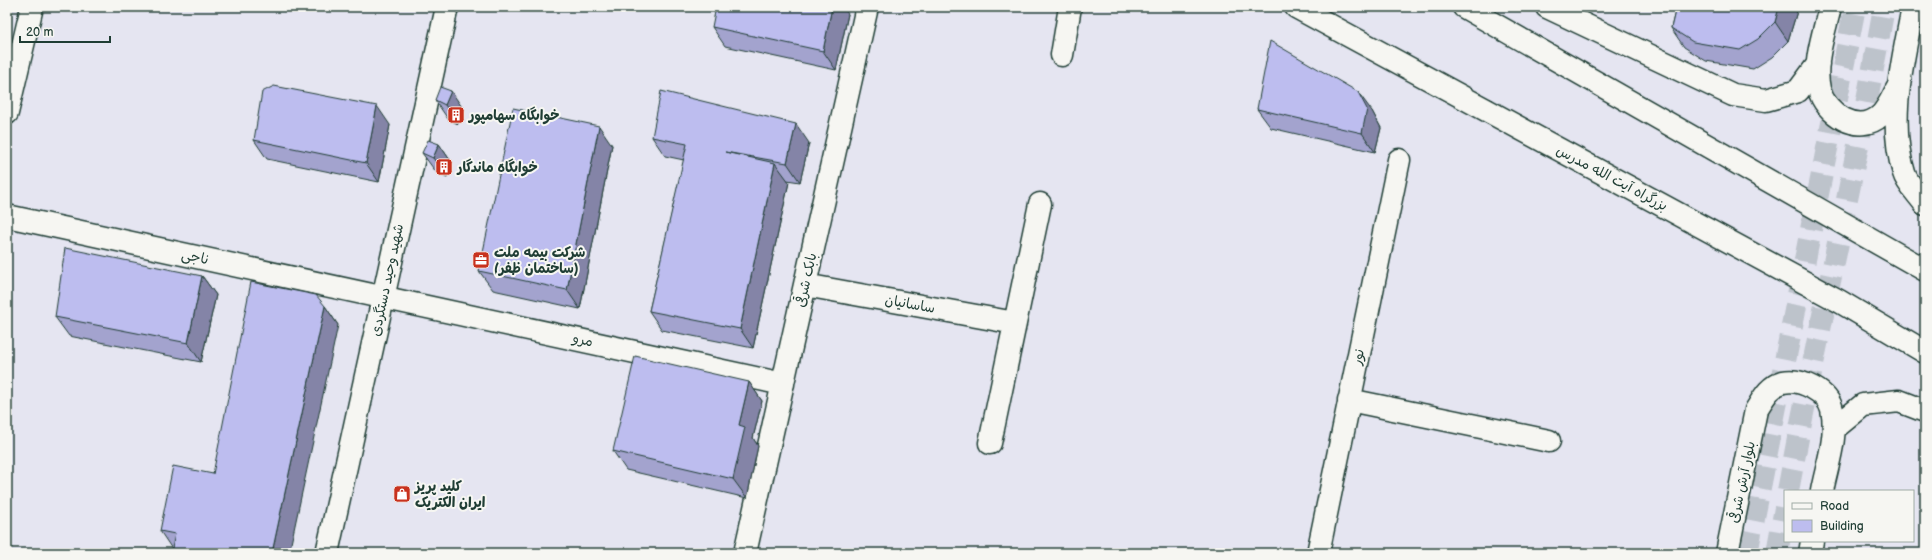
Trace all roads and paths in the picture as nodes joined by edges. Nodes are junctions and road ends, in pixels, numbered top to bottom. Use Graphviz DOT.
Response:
graph roads {
  1 [pos="32,7"];
  2 [pos="447,7"];
  3 [pos="867,7"];
  4 [pos="1070,7"];
  5 [pos="1296,7"];
  6 [pos="1464,7"];
  7 [pos="1547,7"];
  8 [pos="1830,7"];
  9 [pos="1912,7"];
  10 [pos="1062,56"];
  11 [pos="1818,64"];
  12 [pos="1899,84"];
  13 [pos="7,113"];
  14 [pos="1399,160"];
  15 [pos="1040,204"];
  16 [pos="1925,204"];
  17 [pos="7,216"];
  18 [pos="1925,270"];
  19 [pos="805,285"];
  20 [pos="383,297"];
  21 [pos="1015,323"];
  22 [pos="1925,352"];
  23 [pos="782,384"];
  24 [pos="1349,400"];
  25 [pos="1925,411"];
  26 [pos="1835,428"];
  27 [pos="1550,441"];
  28 [pos="990,443"];
  29 [pos="1822,490"];
  30 [pos="1812,542"];
  31 [pos="327,553"];
  32 [pos="745,553"];
  33 [pos="1318,553"];
  34 [pos="1727,553"];
  35 [pos="1810,553"];
  1 -- 13 [label="main road"];
  2 -- 20 [label="main road, شهید وحید دستگردی"];
  3 -- 19 [label="main road, بابک شرقی"];
  4 -- 10 [label="main road"];
  5 -- 22 [label="main road, بزرگراه آیت الله مدرس"];
  6 -- 18 [label="main road"];
  7 -- 11 [label="main road"];
  8 -- 11 [label="main road"];
  9 -- 12 [label="main road"];
  11 -- 12 [label="main road"];
  12 -- 16 [label="main road"];
  14 -- 24 [label="main road, نور"];
  15 -- 21 [label="main road"];
  17 -- 20 [label="main road, ناجی"];
  19 -- 21 [label="main road, ساسانیان"];
  19 -- 23 [label="main road, بابک شرقی"];
  20 -- 23 [label="main road, مرو"];
  20 -- 31 [label="main road, شهید وحید دستگردی"];
  21 -- 28 [label="main road"];
  23 -- 32 [label="main road, بابک شرقی"];
  24 -- 27 [label="main road"];
  24 -- 33 [label="main road, نور"];
  25 -- 26 [label="main road"];
  26 -- 29 [label="main road"];
  26 -- 34 [label="main road, بلوار آرش شرقی"];
  30 -- 35 [label="main road"];
}
